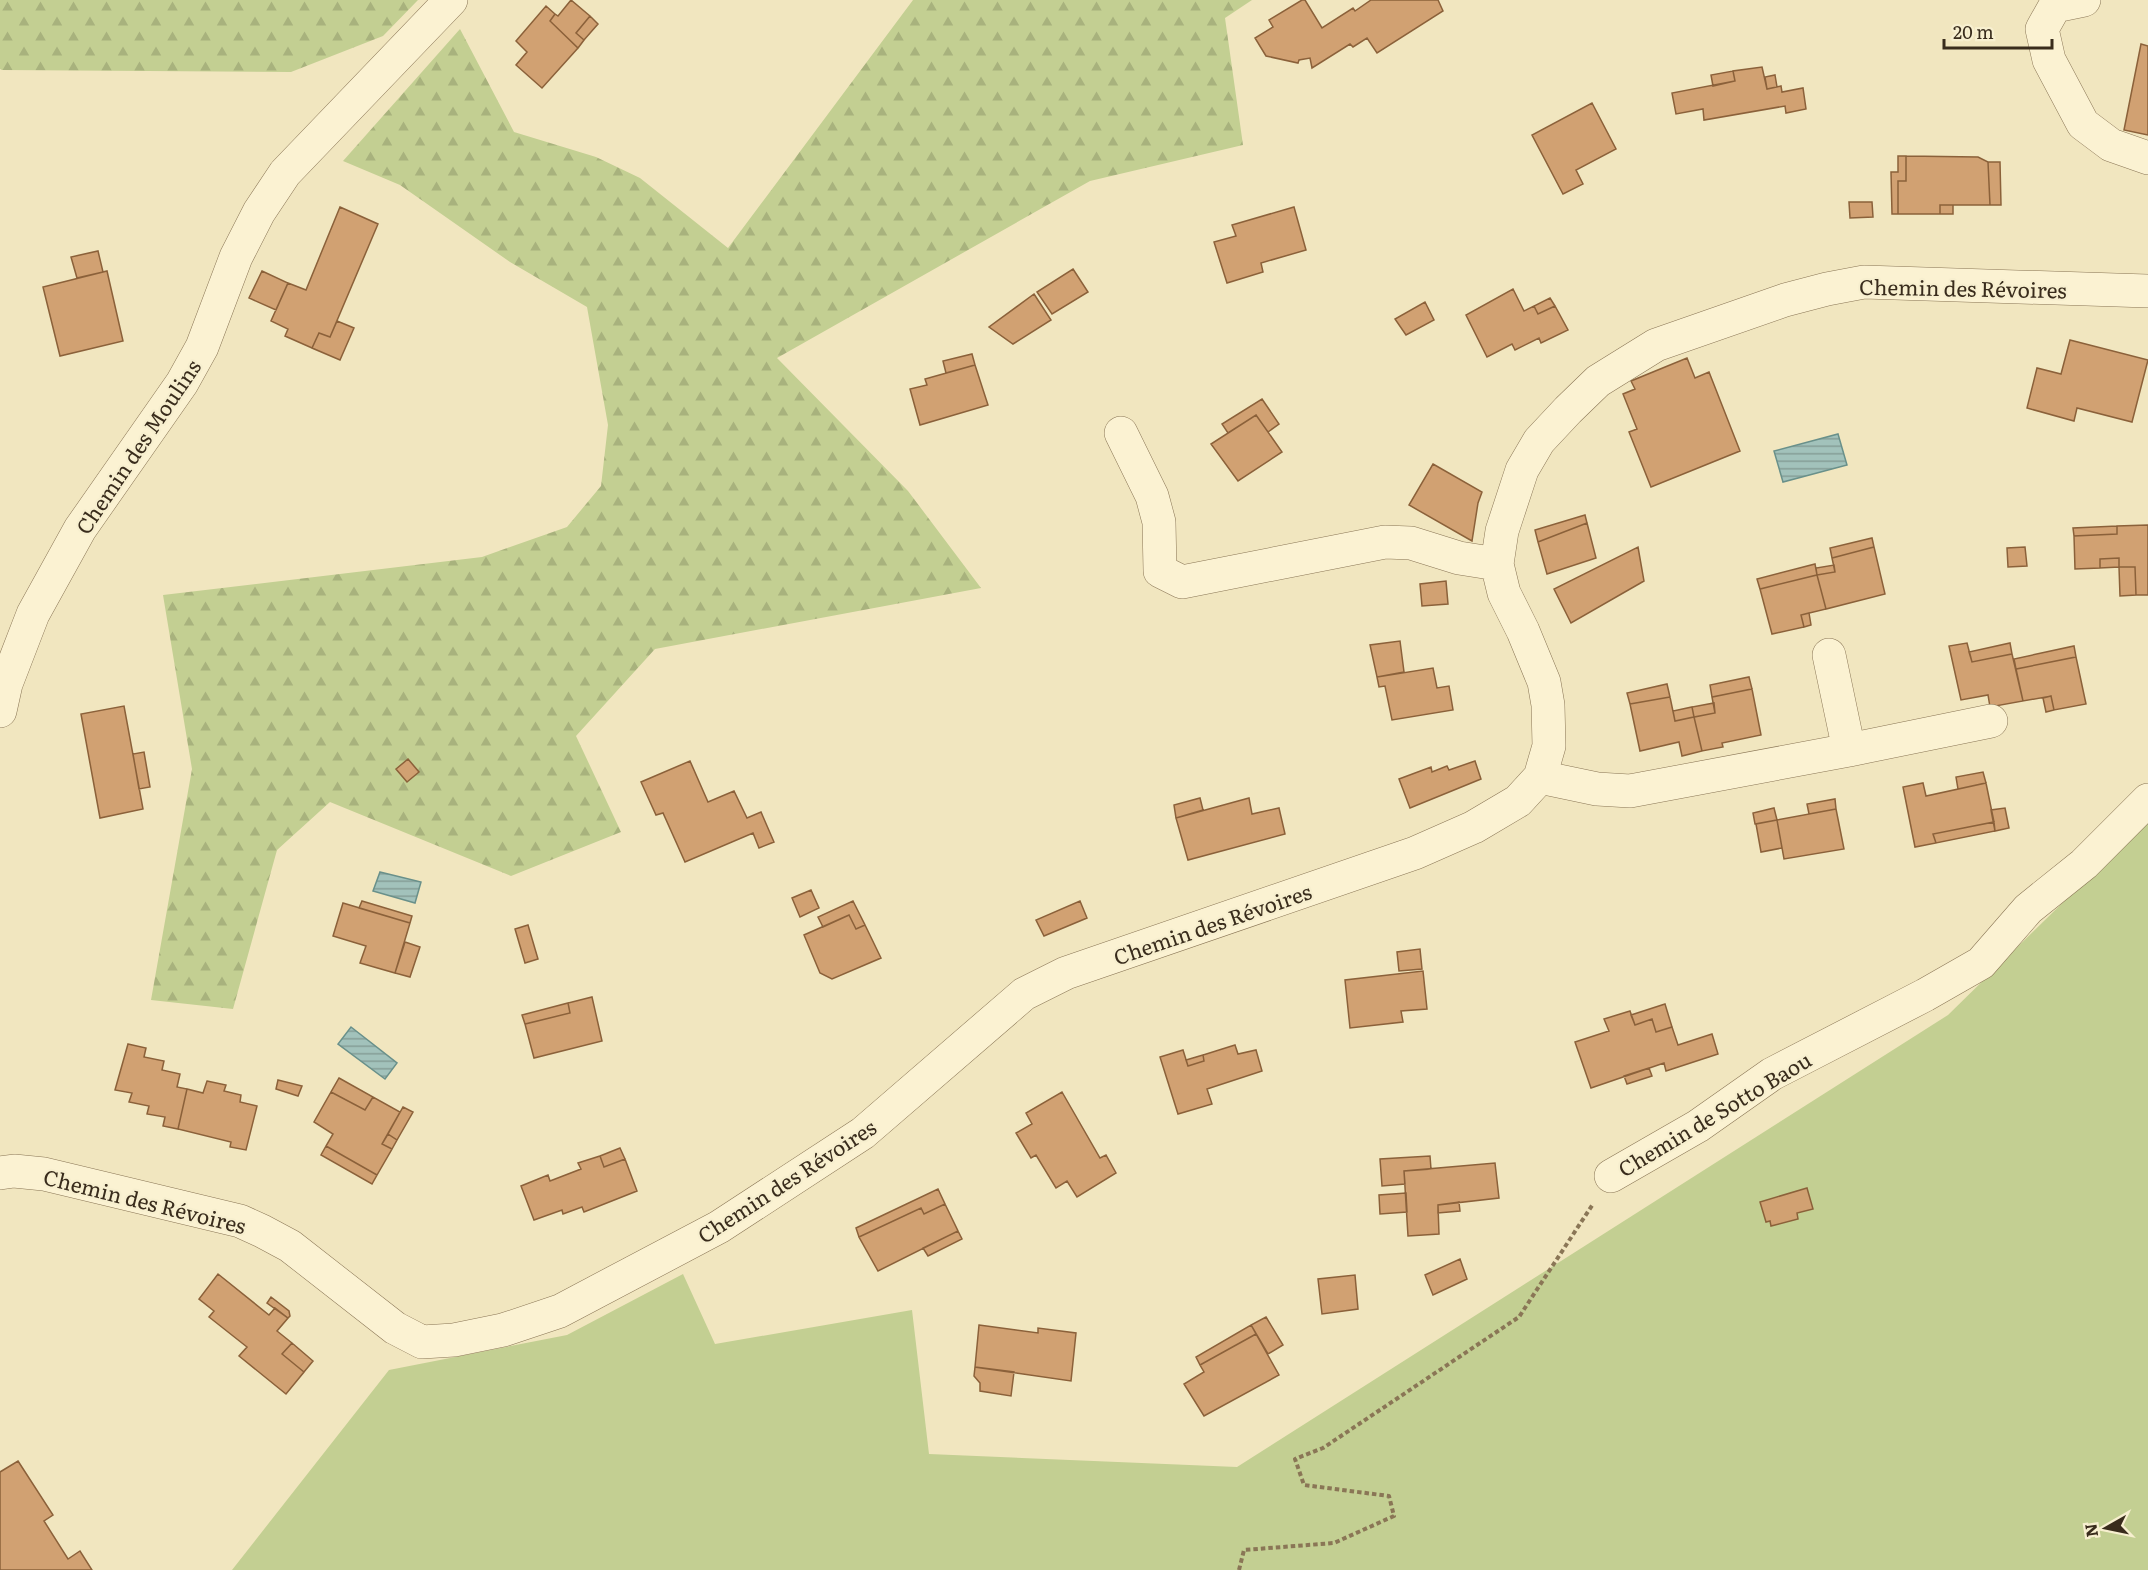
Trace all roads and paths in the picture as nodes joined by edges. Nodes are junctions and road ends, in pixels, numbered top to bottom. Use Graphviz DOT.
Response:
graph roads {
  1 [pos="451,0"];
  2 [pos="2084,0"];
  3 [pos="2148,158"];
  4 [pos="2148,291"];
  5 [pos="1120,433"];
  6 [pos="1497,564"];
  7 [pos="1829,655"];
  8 [pos="0,711"];
  9 [pos="1991,721"];
  10 [pos="1849,750"];
  11 [pos="1540,777"];
  12 [pos="2148,800"];
  13 [pos="0,1173"];
  14 [pos="1611,1176"];
  15 [pos="1239,1570"];
  1 -- 8 [label="street, Chemin des Moulins"];
  2 -- 3 [label="street"];
  4 -- 6 [label="street, Chemin des Révoires"];
  5 -- 6 [label="street"];
  6 -- 11 [label="street, Chemin des Révoires"];
  7 -- 10 [label="street"];
  9 -- 10 [label="street"];
  10 -- 11 [label="street"];
  11 -- 13 [label="street, Chemin des Révoires"];
  12 -- 14 [label="street, Chemin de Sotto Baou"];
  14 -- 15 [label="path, Chemin de Sotto Baou"];
}
